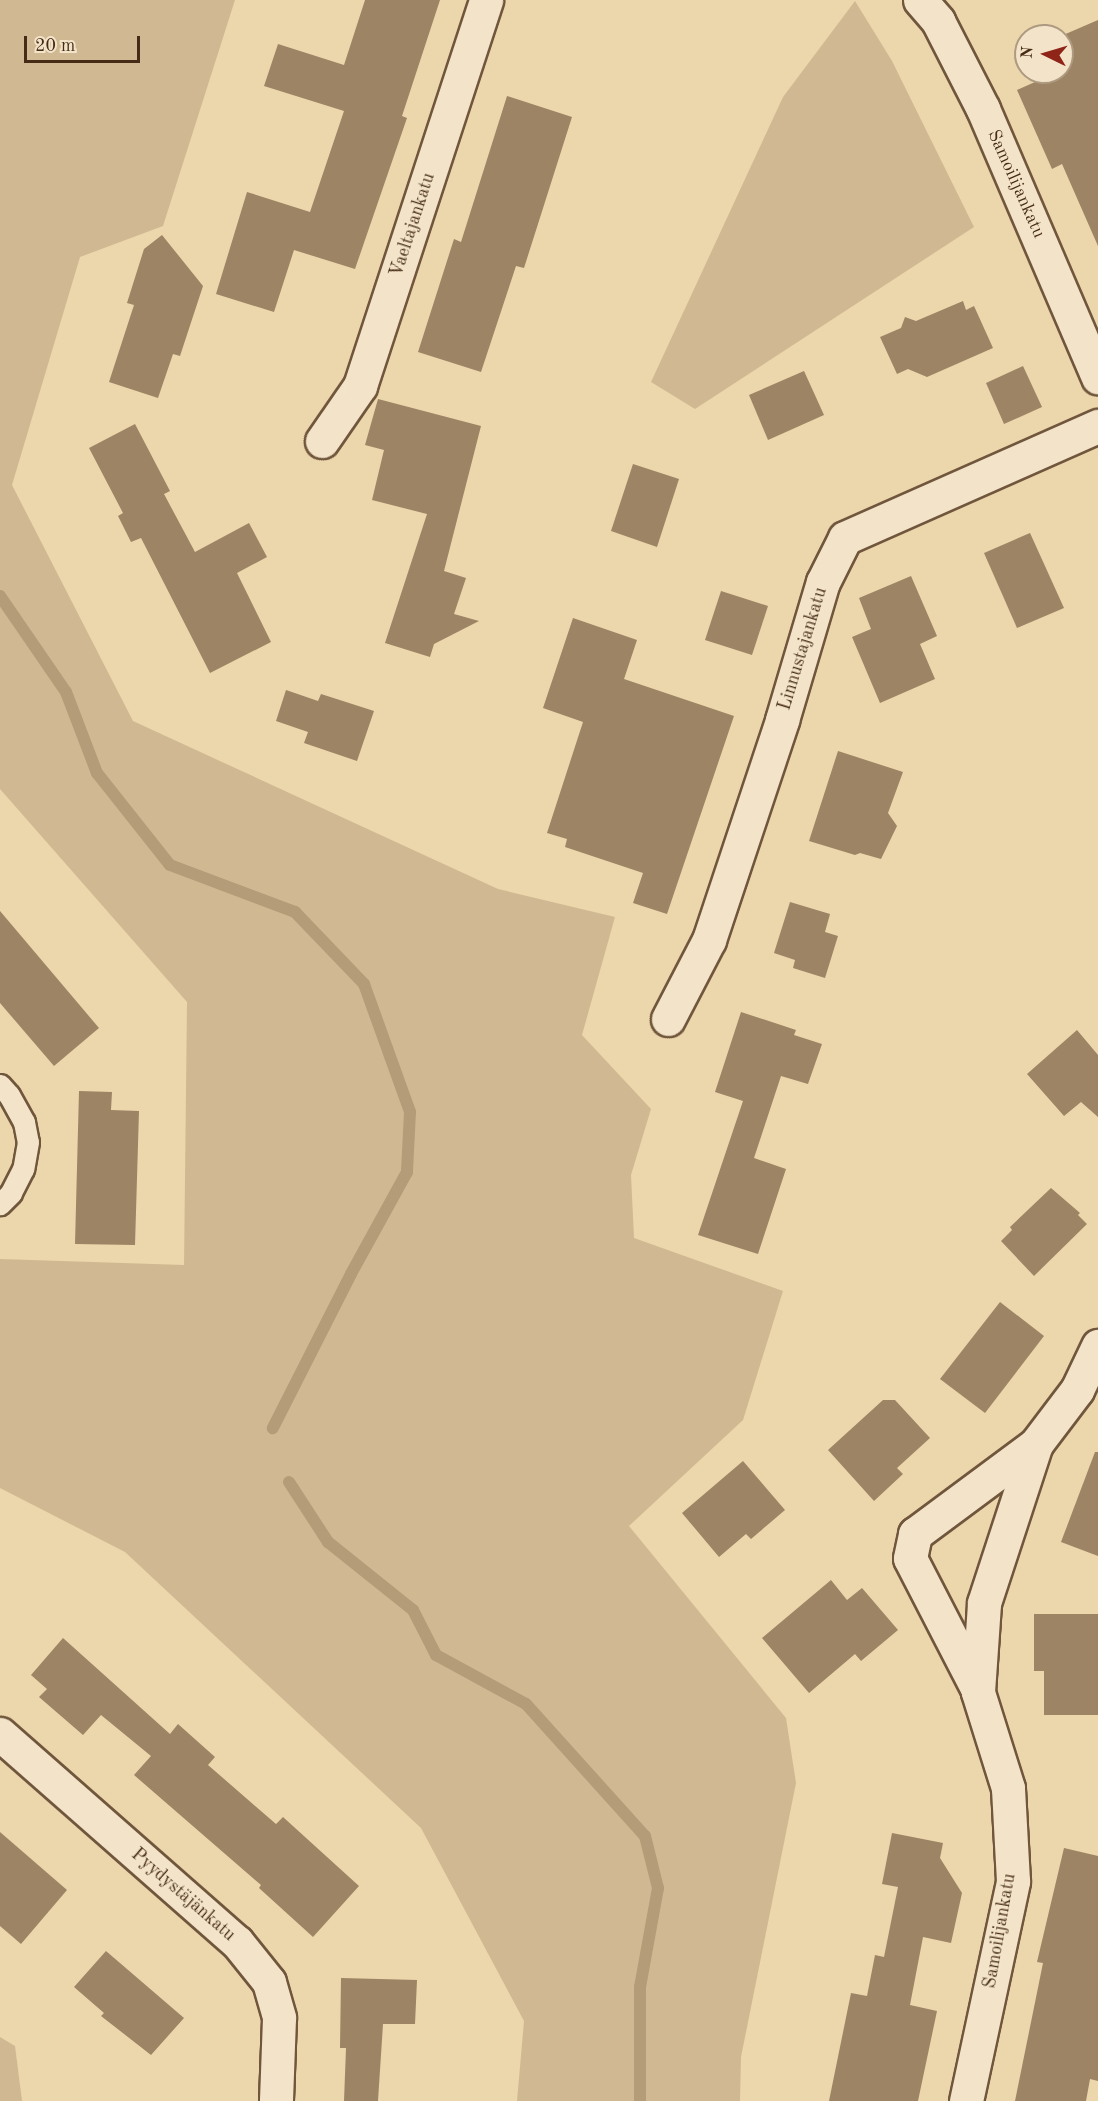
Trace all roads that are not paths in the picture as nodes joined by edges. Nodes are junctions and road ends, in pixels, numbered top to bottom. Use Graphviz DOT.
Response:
graph roads {
  1 [pos="486,0"];
  2 [pos="920,0"];
  3 [pos="1098,377"];
  4 [pos="1098,426"];
  5 [pos="322,441"];
  6 [pos="668,1019"];
  7 [pos="0,1085"];
  8 [pos="0,1204"];
  9 [pos="1098,1346"];
  10 [pos="1036,1444"];
  11 [pos="978,1692"];
  12 [pos="0,1734"];
  13 [pos="276,2101"];
  14 [pos="966,2101"];
  1 -- 5 [label="street, Vaeltajankatu"];
  2 -- 3 [label="street, Samoilijankatu"];
  4 -- 6 [label="street, Linnustajankatu"];
  7 -- 8 [label="lane"];
  9 -- 10 [label="street, Samoilijankatu"];
  10 -- 11 [label="street, Samoilijankatu"];
  10 -- 11 [label="street, Samoilijankatu"];
  11 -- 14 [label="street, Samoilijankatu"];
  12 -- 13 [label="street, Pyydystäjänkatu"];
}
